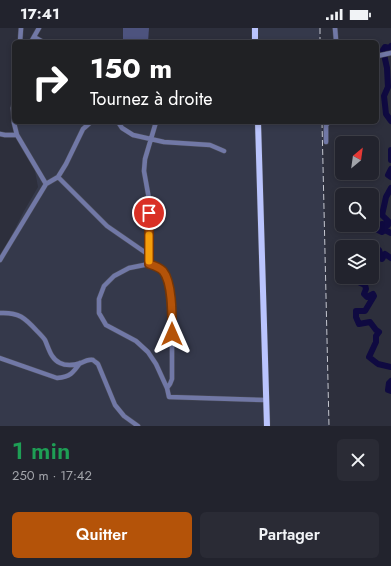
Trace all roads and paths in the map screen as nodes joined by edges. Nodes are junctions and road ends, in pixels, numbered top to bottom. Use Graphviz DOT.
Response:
graph roads {
  1 [pos="21,28"];
  2 [pos="39,28"];
  3 [pos="255,28"];
  4 [pos="335,28"];
  5 [pos="20,40"];
  6 [pos="33,40"];
  7 [pos="255,40"];
  8 [pos="336,40"];
  9 [pos="14,124"];
  10 [pos="89,124"];
  11 [pos="119,124"];
  12 [pos="155,124"];
  13 [pos="258,124"];
  14 [pos="327,124"];
  15 [pos="0,134"];
  16 [pos="17,135"];
  17 [pos="151,139"];
  18 [pos="326,142"];
  19 [pos="224,151"];
  20 [pos="58,177"];
  21 [pos="46,184"];
  22 [pos="149,255"];
  23 [pos="0,260"];
  24 [pos="149,264"];
  25 [pos="0,312"];
  26 [pos="0,358"];
  27 [pos="80,364"];
  28 [pos="167,388"];
  29 [pos="266,400"];
  30 [pos="138,426"];
  31 [pos="267,426"];
  1 -- 5 [label="street"];
  2 -- 6 [label="street"];
  3 -- 7 [label="main road"];
  4 -- 8 [label="street"];
  9 -- 16 [label="street"];
  10 -- 20 [label="street"];
  11 -- 17 [label="street"];
  12 -- 17 [label="street"];
  13 -- 29 [label="main road"];
  14 -- 18 [label="street"];
  15 -- 16 [label="street"];
  16 -- 21 [label="street"];
  17 -- 19 [label="street"];
  17 -- 22 [label="street"];
  20 -- 21 [label="street"];
  20 -- 22 [label="street"];
  21 -- 23 [label="street"];
  22 -- 24 [label="street"];
  24 -- 28 [label="street"];
  24 -- 28 [label="street"];
  25 -- 27 [label="street"];
  26 -- 27 [label="street"];
  27 -- 30 [label="street"];
  28 -- 29 [label="street"];
  29 -- 31 [label="main road"];
}
